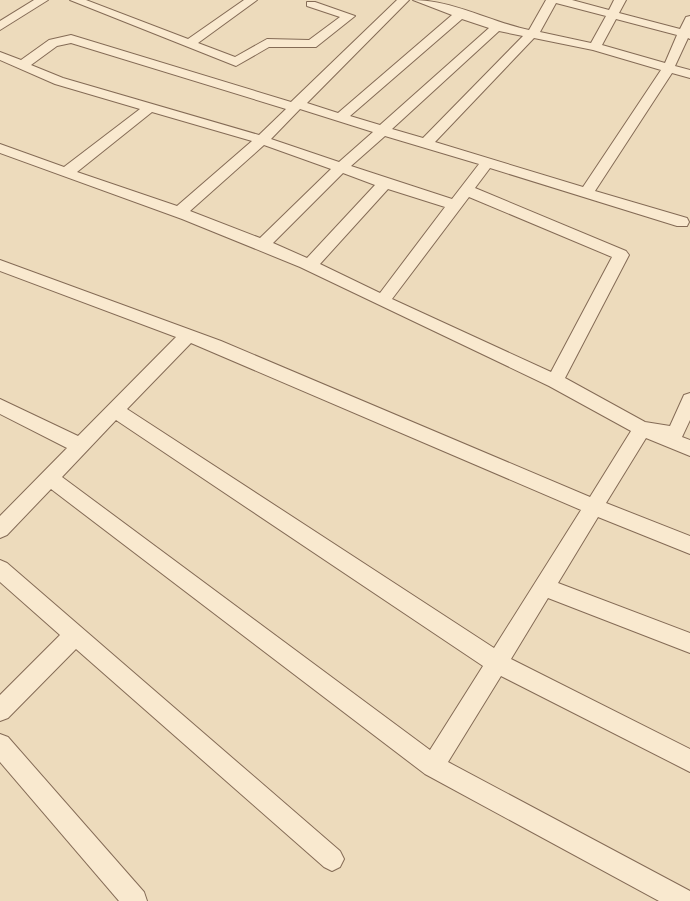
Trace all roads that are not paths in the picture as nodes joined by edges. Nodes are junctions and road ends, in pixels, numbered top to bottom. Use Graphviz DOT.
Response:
graph roads {
  1 [pos="42,0"];
  2 [pos="76,0"];
  3 [pos="250,0"];
  4 [pos="296,0"];
  5 [pos="403,0"];
  6 [pos="419,0"];
  7 [pos="552,0"];
  8 [pos="559,0"];
  9 [pos="621,0"];
  10 [pos="313,2"];
  11 [pos="614,13"];
  12 [pos="460,14"];
  13 [pos="690,19"];
  14 [pos="0,27"];
  15 [pos="497,27"];
  16 [pos="531,34"];
  17 [pos="687,34"];
  18 [pos="189,44"];
  19 [pos="595,47"];
  20 [pos="0,56"];
  21 [pos="22,65"];
  22 [pos="668,69"];
  23 [pos="690,74"];
  24 [pos="295,105"];
  25 [pos="151,107"];
  26 [pos="340,118"];
  27 [pos="382,131"];
  28 [pos="262,140"];
  29 [pos="425,144"];
  30 [pos="0,148"];
  31 [pos="488,163"];
  32 [pos="341,168"];
  33 [pos="66,172"];
  34 [pos="385,183"];
  35 [pos="466,190"];
  36 [pos="588,193"];
  37 [pos="455,205"];
  38 [pos="690,206"];
  39 [pos="182,212"];
  40 [pos="686,224"];
  41 [pos="263,244"];
  42 [pos="0,265"];
  43 [pos="310,265"];
  44 [pos="382,301"];
  45 [pos="187,336"];
  46 [pos="555,381"];
  47 [pos="690,400"];
  48 [pos="0,406"];
  49 [pos="116,411"];
  50 [pos="642,429"];
  51 [pos="81,446"];
  52 [pos="690,448"];
  53 [pos="50,478"];
  54 [pos="594,507"];
  55 [pos="0,529"];
  56 [pos="690,545"];
  57 [pos="0,569"];
  58 [pos="544,587"];
  59 [pos="74,636"];
  60 [pos="690,643"];
  61 [pos="498,663"];
  62 [pos="0,710"];
  63 [pos="0,745"];
  64 [pos="690,761"];
  65 [pos="433,766"];
  66 [pos="332,859"];
  67 [pos="135,901"];
  68 [pos="684,901"];
  1 -- 14 [label="street"];
  2 -- 18 [label="street"];
  3 -- 18 [label="street"];
  4 -- 10 [label="street"];
  5 -- 24 [label="street"];
  6 -- 12 [label="street"];
  7 -- 16 [label="street"];
  8 -- 11 [label="street"];
  9 -- 11 [label="street"];
  10 -- 18 [label="street"];
  11 -- 17 [label="street"];
  11 -- 19 [label="street"];
  12 -- 15 [label="street"];
  12 -- 26 [label="street"];
  13 -- 17 [label="street"];
  15 -- 16 [label="street"];
  15 -- 27 [label="street"];
  16 -- 19 [label="street"];
  16 -- 29 [label="street"];
  17 -- 22 [label="street"];
  19 -- 22 [label="street"];
  20 -- 21 [label="street"];
  21 -- 24 [label="street"];
  21 -- 25 [label="street"];
  22 -- 23 [label="street"];
  22 -- 36 [label="street"];
  24 -- 26 [label="street"];
  24 -- 28 [label="street"];
  25 -- 28 [label="street"];
  25 -- 33 [label="street"];
  26 -- 27 [label="street"];
  27 -- 29 [label="street"];
  27 -- 32 [label="street"];
  28 -- 32 [label="street"];
  28 -- 39 [label="street"];
  29 -- 31 [label="street"];
  30 -- 33 [label="street"];
  31 -- 35 [label="street"];
  31 -- 36 [label="street"];
  32 -- 34 [label="street"];
  32 -- 41 [label="street"];
  33 -- 39 [label="street"];
  34 -- 37 [label="street"];
  34 -- 43 [label="street"];
  35 -- 37 [label="street"];
  35 -- 46 [label="street"];
  36 -- 40 [label="street"];
  37 -- 44 [label="street"];
  38 -- 40 [label="street"];
  39 -- 41 [label="street"];
  41 -- 43 [label="street"];
  42 -- 45 [label="street"];
  43 -- 44 [label="street"];
  44 -- 46 [label="street"];
  45 -- 49 [label="street"];
  45 -- 54 [label="street"];
  46 -- 50 [label="street"];
  47 -- 50 [label="street"];
  48 -- 51 [label="street"];
  49 -- 51 [label="street"];
  49 -- 61 [label="street"];
  50 -- 52 [label="street"];
  50 -- 54 [label="street"];
  51 -- 53 [label="street"];
  53 -- 55 [label="street"];
  53 -- 65 [label="street"];
  54 -- 56 [label="street"];
  54 -- 58 [label="street"];
  57 -- 59 [label="street"];
  58 -- 60 [label="street"];
  58 -- 61 [label="street"];
  59 -- 62 [label="street"];
  59 -- 66 [label="street"];
  61 -- 64 [label="street"];
  61 -- 65 [label="street"];
  63 -- 67 [label="street"];
  65 -- 68 [label="street"];
}
